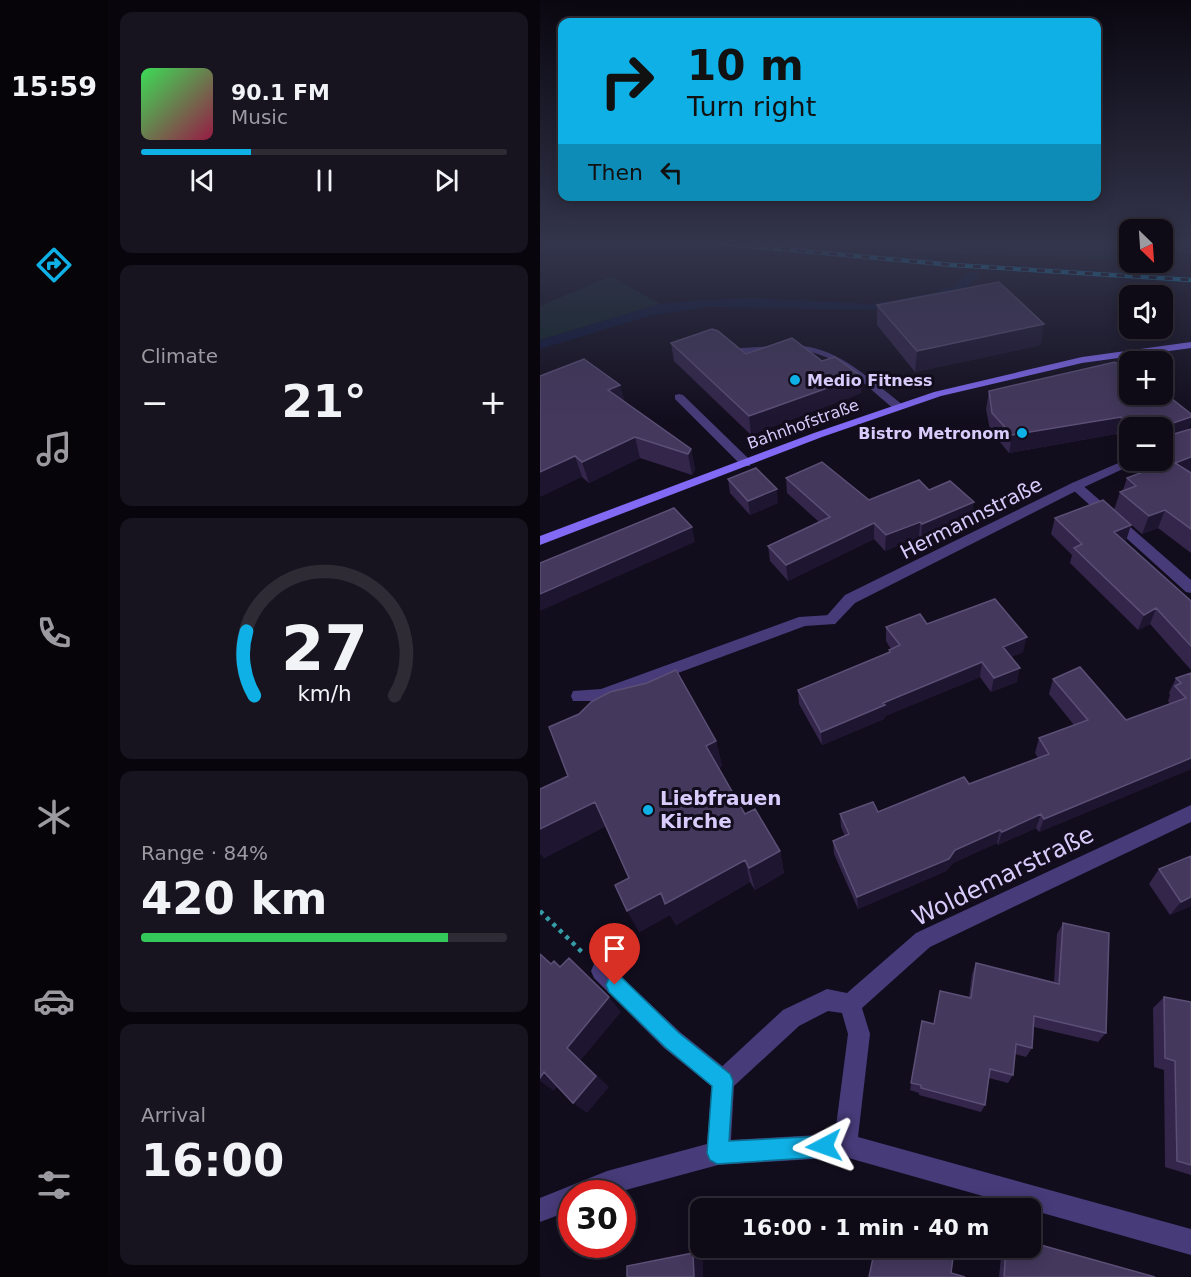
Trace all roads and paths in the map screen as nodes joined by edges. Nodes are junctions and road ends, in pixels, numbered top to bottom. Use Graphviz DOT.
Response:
graph roads {
  1 [pos="1191,345"];
  2 [pos="741,351"];
  3 [pos="679,397"];
  4 [pos="898,407"];
  5 [pos="746,463"];
  6 [pos="1119,467"];
  7 [pos="1076,486"];
  8 [pos="540,541"];
  9 [pos="1191,588"];
  10 [pos="579,696"];
  11 [pos="1191,813"];
  12 [pos="540,911"];
  13 [pos="601,971"];
  14 [pos="850,1004"];
  15 [pos="723,1081"];
  16 [pos="845,1145"];
  17 [pos="717,1153"];
  18 [pos="618,1180"];
  19 [pos="558,1203"];
  20 [pos="540,1210"];
  21 [pos="1191,1242"];
  1 -- 4 [label="main road, Bahnhofstraße"];
  2 -- 4 [label="street"];
  3 -- 5 [label="street"];
  4 -- 5 [label="main road, Bahnhofstraße"];
  5 -- 8 [label="main road, Bahnhofstraße"];
  6 -- 7 [label="street, Hermannstraße"];
  7 -- 9 [label="street"];
  7 -- 10 [label="street, Hermannstraße"];
  11 -- 14 [label="street, Woldemarstraße"];
  12 -- 13 [label="path"];
  13 -- 15 [label="street"];
  14 -- 15 [label="street"];
  14 -- 16 [label="street"];
  15 -- 17 [label="street"];
  16 -- 17 [label="street"];
  16 -- 21 [label="street"];
  17 -- 18 [label="street"];
  19 -- 20 [label="street"];
}
